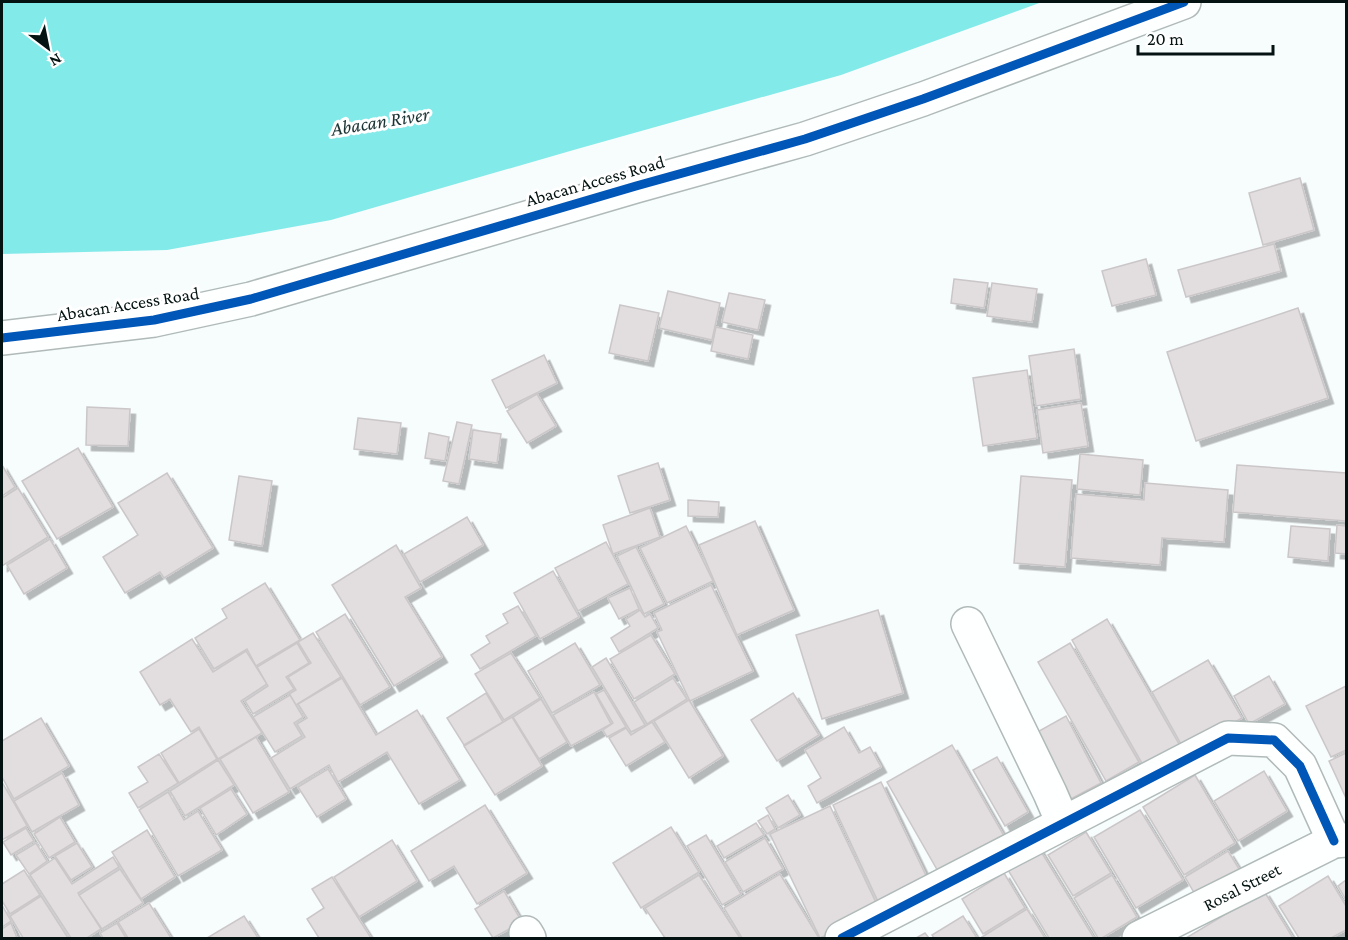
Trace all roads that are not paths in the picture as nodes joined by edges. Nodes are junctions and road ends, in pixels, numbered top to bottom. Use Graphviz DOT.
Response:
graph roads {
  1 [pos="1184,2"];
  2 [pos="2,338"];
  3 [pos="968,624"];
  4 [pos="1063,823"];
  5 [pos="1340,840"];
  6 [pos="842,939"];
  7 [pos="1139,939"];
  1 -- 2 [label="street, Abacan Access Road"];
  3 -- 4 [label="street"];
  4 -- 5 [label="street"];
  4 -- 6 [label="street"];
  5 -- 7 [label="street, Rosal Street"];
}
